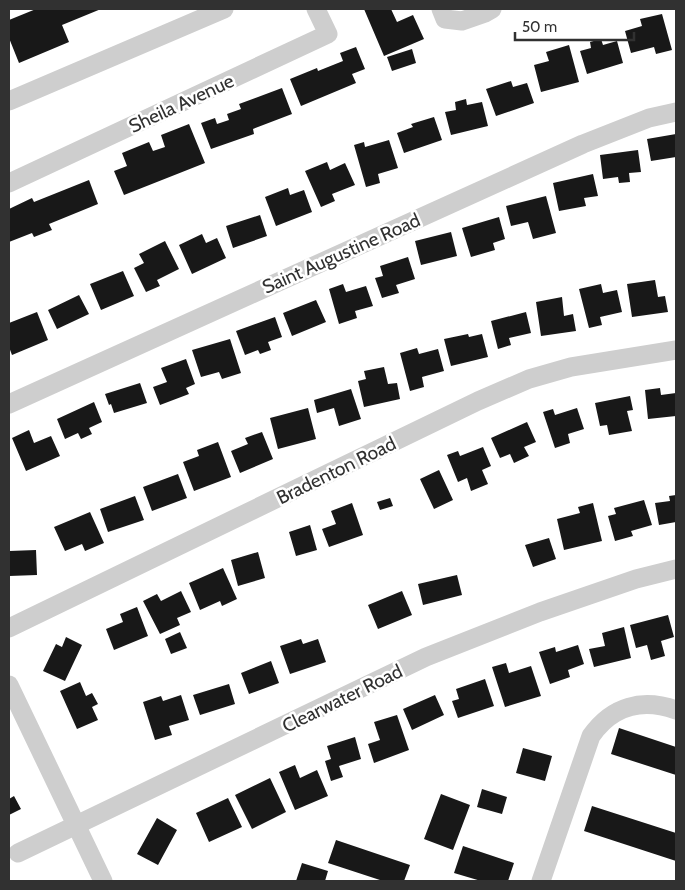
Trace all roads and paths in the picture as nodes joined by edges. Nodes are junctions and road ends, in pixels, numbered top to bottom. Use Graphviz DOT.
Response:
graph roads {
  1 [pos="224,9"];
  2 [pos="316,9"];
  3 [pos="441,9"];
  4 [pos="492,9"];
  5 [pos="9,101"];
  6 [pos="676,112"];
  7 [pos="9,183"];
  8 [pos="676,350"];
  9 [pos="9,404"];
  10 [pos="676,569"];
  11 [pos="9,628"];
  12 [pos="9,686"];
  13 [pos="676,710"];
  14 [pos="77,825"];
  15 [pos="18,853"];
  16 [pos="103,881"];
  17 [pos="540,881"];
  1 -- 5 [label="street"];
  2 -- 7 [label="street, Sheila Avenue"];
  3 -- 4 [label="street"];
  6 -- 9 [label="street, Saint Augustine Road"];
  8 -- 11 [label="street, Bradenton Road"];
  10 -- 14 [label="street, Clearwater Road"];
  12 -- 14 [label="street"];
  13 -- 17 [label="street"];
  14 -- 15 [label="street, Clearwater Road"];
  14 -- 16 [label="street"];
}
